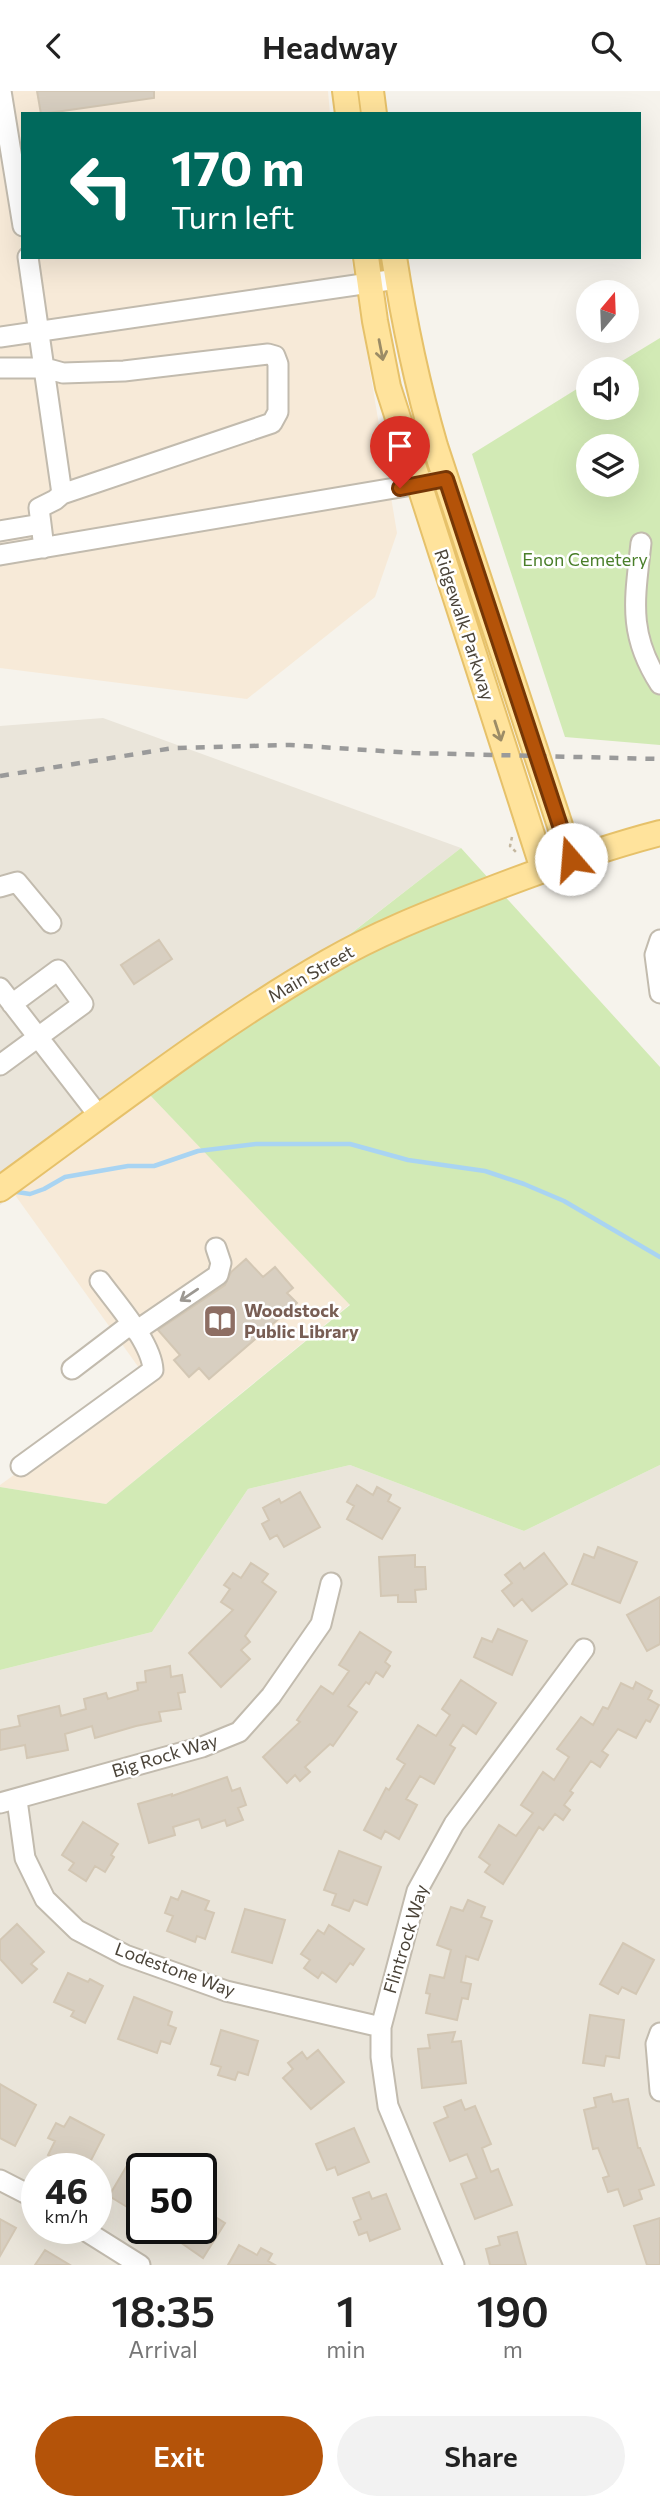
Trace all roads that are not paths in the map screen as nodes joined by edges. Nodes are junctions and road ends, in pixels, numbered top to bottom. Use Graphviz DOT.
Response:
graph roads {
  1 [pos="345,91"];
  2 [pos="371,91"];
  3 [pos="1,102"];
  4 [pos="348,112"];
  5 [pos="374,112"];
  6 [pos="12,162"];
  7 [pos="21,214"];
  8 [pos="28,259"];
  9 [pos="366,259"];
  10 [pos="396,268"];
  11 [pos="370,282"];
  12 [pos="40,331"];
  13 [pos="0,337"];
  14 [pos="0,368"];
  15 [pos="44,368"];
  16 [pos="446,479"];
  17 [pos="419,485"];
  18 [pos="62,494"];
  19 [pos="41,524"];
  20 [pos="0,531"];
  21 [pos="641,543"];
  22 [pos="44,548"];
  23 [pos="0,555"];
  24 [pos="660,684"];
  25 [pos="660,833"];
  26 [pos="571,859"];
  27 [pos="543,869"];
  28 [pos="0,887"];
  29 [pos="51,923"];
  30 [pos="660,940"];
  31 [pos="660,993"];
  32 [pos="6,996"];
  33 [pos="37,1038"];
  34 [pos="0,1065"];
  35 [pos="99,1116"];
  36 [pos="0,1189"];
  37 [pos="216,1248"];
  38 [pos="100,1281"];
  39 [pos="134,1327"];
  40 [pos="72,1369"];
  41 [pos="21,1466"];
  42 [pos="331,1583"];
  43 [pos="584,1649"];
  44 [pos="8,1801"];
  45 [pos="380,2027"];
  46 [pos="660,2033"];
  47 [pos="660,2091"];
  48 [pos="0,2180"];
  49 [pos="21,2191"];
  50 [pos="107,2244"];
  51 [pos="140,2265"];
  52 [pos="454,2265"];
  1 -- 4 [label="main road"];
  2 -- 5 [label="main road"];
  3 -- 6 [label="street"];
  6 -- 7 [label="street"];
  8 -- 12 [label="street"];
  9 -- 11 [label="main road, Ridgewalk Parkway"];
  10 -- 11 [label="street"];
  10 -- 16 [label="main road, Ridgewalk Parkway"];
  11 -- 12 [label="street"];
  11 -- 17 [label="main road, Ridgewalk Parkway, one-way"];
  12 -- 13 [label="street"];
  12 -- 15 [label="street"];
  14 -- 15 [label="street"];
  15 -- 18 [label="street"];
  15 -- 18 [label="street"];
  16 -- 17 [label="street"];
  16 -- 26 [label="main road, Ridgewalk Parkway"];
  17 -- 22 [label="street"];
  17 -- 27 [label="main road, Ridgewalk Parkway, one-way"];
  18 -- 19 [label="street"];
  19 -- 20 [label="street"];
  19 -- 22 [label="street"];
  21 -- 24 [label="street"];
  22 -- 23 [label="street"];
  25 -- 26 [label="main road, Main Street"];
  26 -- 27 [label="main road, Main Street"];
  27 -- 35 [label="main road, Main Street"];
  28 -- 29 [label="street"];
  30 -- 31 [label="street"];
  32 -- 33 [label="street"];
  32 -- 33 [label="street"];
  33 -- 34 [label="street"];
  33 -- 35 [label="street"];
  35 -- 36 [label="main road, Main Street"];
  37 -- 39 [label="street, one-way"];
  38 -- 39 [label="street"];
  39 -- 40 [label="street"];
  39 -- 41 [label="street"];
  42 -- 44 [label="street, Big Rock Way"];
  43 -- 45 [label="street, Flintrock Way"];
  44 -- 45 [label="street, Lodestone Way"];
  45 -- 52 [label="street, Flintrock Way"];
  46 -- 47 [label="street"];
  48 -- 49 [label="street"];
  50 -- 51 [label="street"];
}
